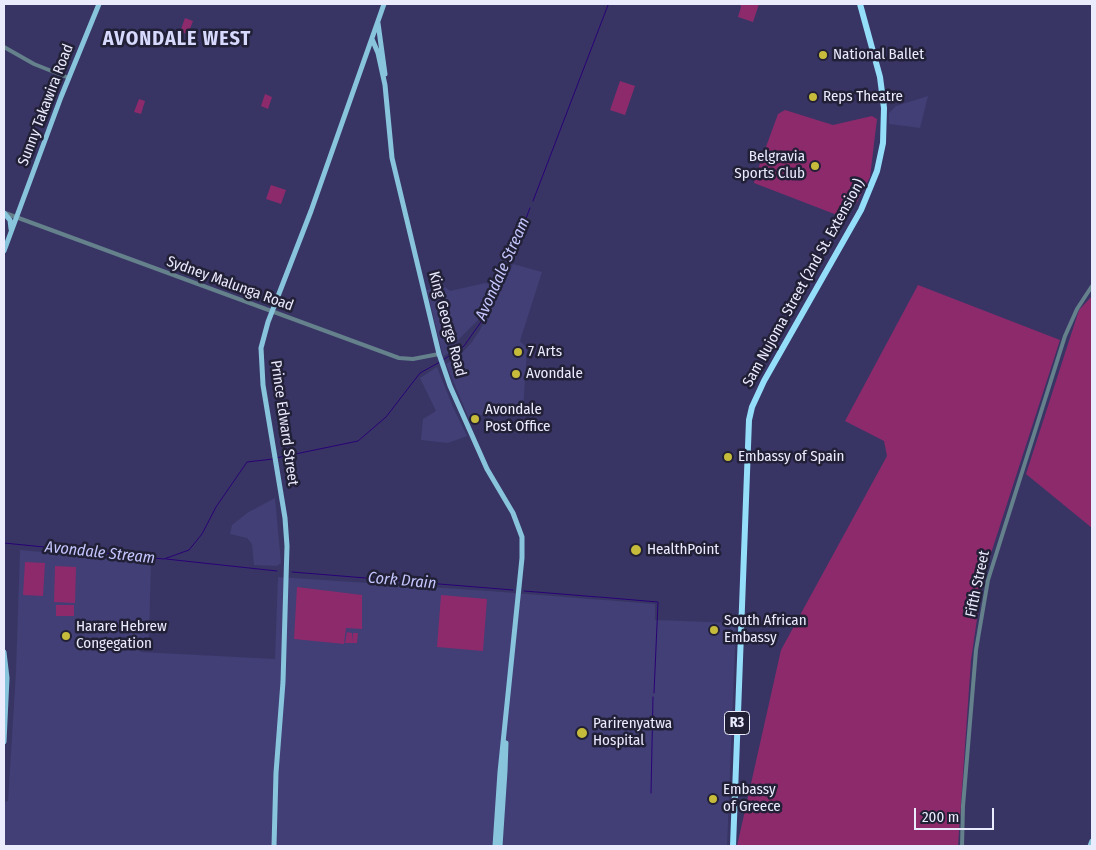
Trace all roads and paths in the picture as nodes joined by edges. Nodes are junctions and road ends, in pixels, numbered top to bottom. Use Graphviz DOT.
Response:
graph roads {
  1 [pos="99,4"];
  2 [pos="384,4"];
  3 [pos="860,4"];
  4 [pos="378,23"];
  5 [pos="372,40"];
  6 [pos="382,43"];
  7 [pos="4,47"];
  8 [pos="378,53"];
  9 [pos="365,56"];
  10 [pos="69,78"];
  11 [pos="385,85"];
  12 [pos="4,213"];
  13 [pos="16,216"];
  14 [pos="11,229"];
  15 [pos="4,251"];
  16 [pos="1092,286"];
  17 [pos="272,312"];
  18 [pos="439,354"];
  19 [pos="4,652"];
  20 [pos="505,728"];
  21 [pos="4,742"];
  22 [pos="1092,841"];
  23 [pos="274,846"];
  24 [pos="495,846"];
  25 [pos="500,846"];
  26 [pos="733,846"];
  27 [pos="962,846"];
  28 [pos="1090,846"];
  1 -- 10 [label="main road, Sunny Takawira Road"];
  2 -- 4 [label="main road"];
  3 -- 26 [label="highway, Sam Nujoma Street (2nd St. Extension) / R3"];
  4 -- 5 [label="main road, Prince Edward Street"];
  4 -- 6 [label="main road, King George Road"];
  5 -- 6 [label="main road"];
  5 -- 8 [label="main road, King George Road"];
  5 -- 9 [label="main road, Prince Edward Street"];
  6 -- 11 [label="main road, King George Road"];
  7 -- 10 [label="street"];
  8 -- 9 [label="main road"];
  8 -- 11 [label="main road, King George Road"];
  9 -- 17 [label="main road, Prince Edward Street"];
  10 -- 13 [label="main road, Sunny Takawira Road"];
  11 -- 18 [label="main road, King George Road"];
  12 -- 13 [label="street, Sydney Malunga Road"];
  12 -- 14 [label="main road"];
  13 -- 14 [label="main road, Sunny Takawira Road"];
  13 -- 17 [label="street, Sydney Malunga Road"];
  14 -- 15 [label="main road, Sunny Takawira Road"];
  16 -- 27 [label="street, Fifth Street"];
  17 -- 18 [label="street, Sydney Malunga Road"];
  17 -- 23 [label="main road, Prince Edward Street"];
  18 -- 20 [label="main road, King George Road"];
  19 -- 21 [label="main road"];
  20 -- 24 [label="main road"];
  20 -- 25 [label="main road"];
  22 -- 28 [label="main road"];
}
